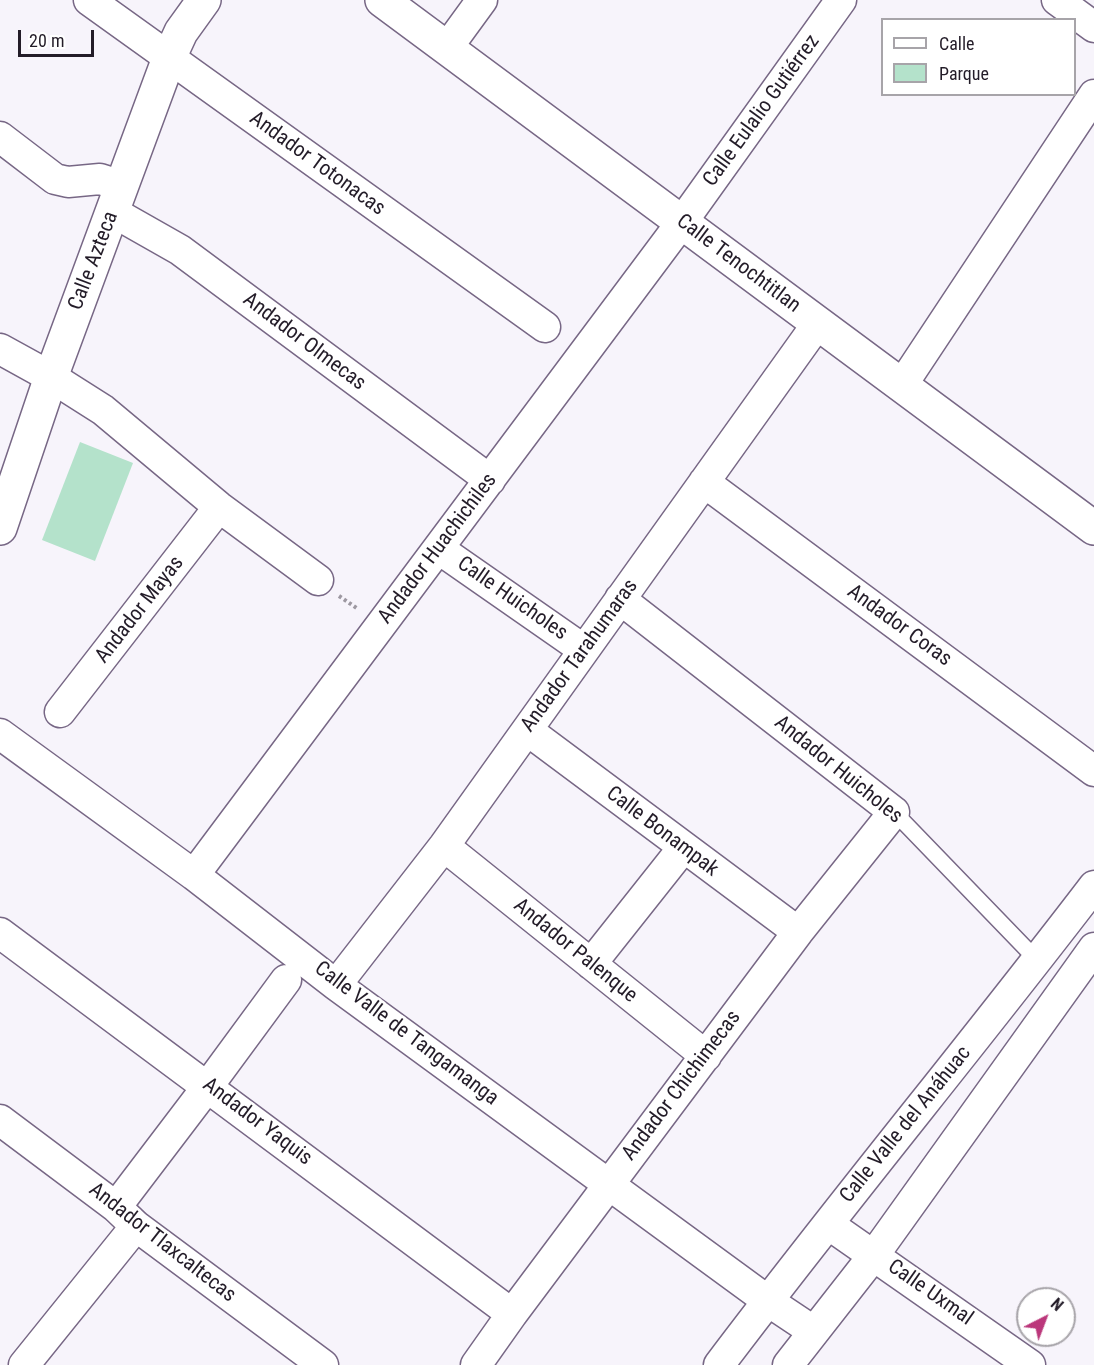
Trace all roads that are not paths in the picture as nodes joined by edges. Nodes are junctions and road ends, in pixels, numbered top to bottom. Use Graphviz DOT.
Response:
graph roads {
  1 [pos="89,0"];
  2 [pos="204,0"];
  3 [pos="382,0"];
  4 [pos="482,0"];
  5 [pos="841,0"];
  6 [pos="1057,0"];
  7 [pos="1094,27"];
  8 [pos="447,48"];
  9 [pos="169,58"];
  10 [pos="1094,95"];
  11 [pos="0,137"];
  12 [pos="118,199"];
  13 [pos="682,222"];
  14 [pos="818,323"];
  15 [pos="545,327"];
  16 [pos="0,350"];
  17 [pos="51,376"];
  18 [pos="902,385"];
  19 [pos="490,480"];
  20 [pos="704,482"];
  21 [pos="219,507"];
  22 [pos="0,528"];
  23 [pos="1094,528"];
  24 [pos="439,549"];
  25 [pos="318,580"];
  26 [pos="620,599"];
  27 [pos="584,650"];
  28 [pos="60,712"];
  29 [pos="526,730"];
  30 [pos="0,734"];
  31 [pos="1094,771"];
  32 [pos="894,812"];
  33 [pos="444,846"];
  34 [pos="683,848"];
  35 [pos="194,875"];
  36 [pos="1094,886"];
  37 [pos="798,932"];
  38 [pos="0,933"];
  39 [pos="1094,948"];
  40 [pos="591,964"];
  41 [pos="1031,968"];
  42 [pos="286,980"];
  43 [pos="336,985"];
  44 [pos="1057,1000"];
  45 [pos="706,1056"];
  46 [pos="208,1086"];
  47 [pos="0,1120"];
  48 [pos="609,1184"];
  49 [pos="126,1216"];
  50 [pos="828,1224"];
  51 [pos="874,1255"];
  52 [pos="768,1301"];
  53 [pos="512,1314"];
  54 [pos="813,1331"];
  55 [pos="1016,1361"];
  56 [pos="24,1365"];
  57 [pos="323,1365"];
  58 [pos="476,1365"];
  59 [pos="719,1365"];
  60 [pos="788,1365"];
  1 -- 9 [label="street, Andador Totonacas"];
  2 -- 9 [label="street, Calle Azteca"];
  3 -- 8 [label="street, Calle Tenochtitlan"];
  4 -- 8 [label="street"];
  5 -- 13 [label="street, Calle Eulalio Gutiérrez"];
  6 -- 7 [label="street"];
  8 -- 13 [label="street, Calle Tenochtitlan"];
  9 -- 12 [label="street, Calle Azteca"];
  9 -- 15 [label="street, Andador Totonacas"];
  10 -- 18 [label="street"];
  11 -- 12 [label="street, Andador Olmecas"];
  12 -- 17 [label="street, Calle Azteca"];
  12 -- 19 [label="street, Andador Olmecas"];
  13 -- 14 [label="street, Calle Tenochtitlan"];
  13 -- 19 [label="street, Andador Huachichiles"];
  14 -- 18 [label="street, Calle Tenochtitlan"];
  14 -- 20 [label="street, Andador Tarahumaras"];
  16 -- 17 [label="street"];
  17 -- 21 [label="street"];
  17 -- 22 [label="street, Calle Azteca"];
  18 -- 23 [label="street, Calle Tenochtitlan"];
  19 -- 24 [label="street, Andador Huachichiles"];
  20 -- 26 [label="street, Andador Tarahumaras"];
  20 -- 31 [label="street, Andador Coras"];
  21 -- 25 [label="street"];
  21 -- 28 [label="street, Andador Mayas"];
  24 -- 27 [label="street, Calle Huicholes"];
  24 -- 35 [label="street, Andador Huachichiles"];
  26 -- 27 [label="street, Andador Tarahumaras"];
  26 -- 32 [label="street, Andador Huicholes"];
  27 -- 29 [label="street, Andador Tarahumaras"];
  29 -- 33 [label="street, Andador Tarahumaras"];
  29 -- 34 [label="street, Calle Bonampak"];
  30 -- 35 [label="street, Calle Valle de Tangamanga"];
  32 -- 37 [label="street, Andador Chichimecas"];
  32 -- 41 [label="lane, Andador Huicholes"];
  33 -- 40 [label="street, Andador Palenque"];
  33 -- 43 [label="street, Andador Tarahumaras"];
  34 -- 37 [label="street, Calle Bonampak"];
  34 -- 40 [label="street"];
  35 -- 43 [label="street, Calle Valle de Tangamanga"];
  36 -- 41 [label="street, Calle Valle del Anáhuac"];
  37 -- 45 [label="street, Andador Chichimecas"];
  38 -- 46 [label="street, Andador Yaquis"];
  39 -- 44 [label="street"];
  40 -- 45 [label="street, Andador Palenque"];
  41 -- 44 [label="street"];
  41 -- 50 [label="street, Calle Valle del Anáhuac"];
  42 -- 46 [label="street"];
  43 -- 48 [label="street, Calle Valle de Tangamanga"];
  44 -- 51 [label="street"];
  45 -- 48 [label="street, Andador Chichimecas"];
  46 -- 49 [label="street"];
  46 -- 53 [label="street, Andador Yaquis"];
  47 -- 49 [label="street, Andador Tlaxcaltecas"];
  48 -- 52 [label="street, Calle Valle de Tangamanga"];
  48 -- 53 [label="street, Andador Chichimecas"];
  49 -- 56 [label="street"];
  49 -- 57 [label="street, Andador Tlaxcaltecas"];
  50 -- 51 [label="street, Calle Uxmal"];
  50 -- 52 [label="street, Calle Valle del Anáhuac"];
  51 -- 54 [label="street"];
  51 -- 55 [label="street, Calle Uxmal"];
  52 -- 54 [label="street, Calle Valle de Tangamanga"];
  52 -- 59 [label="street, Calle Valle del Anáhuac"];
  53 -- 58 [label="street, Andador Chichimecas"];
  54 -- 60 [label="street"];
}
